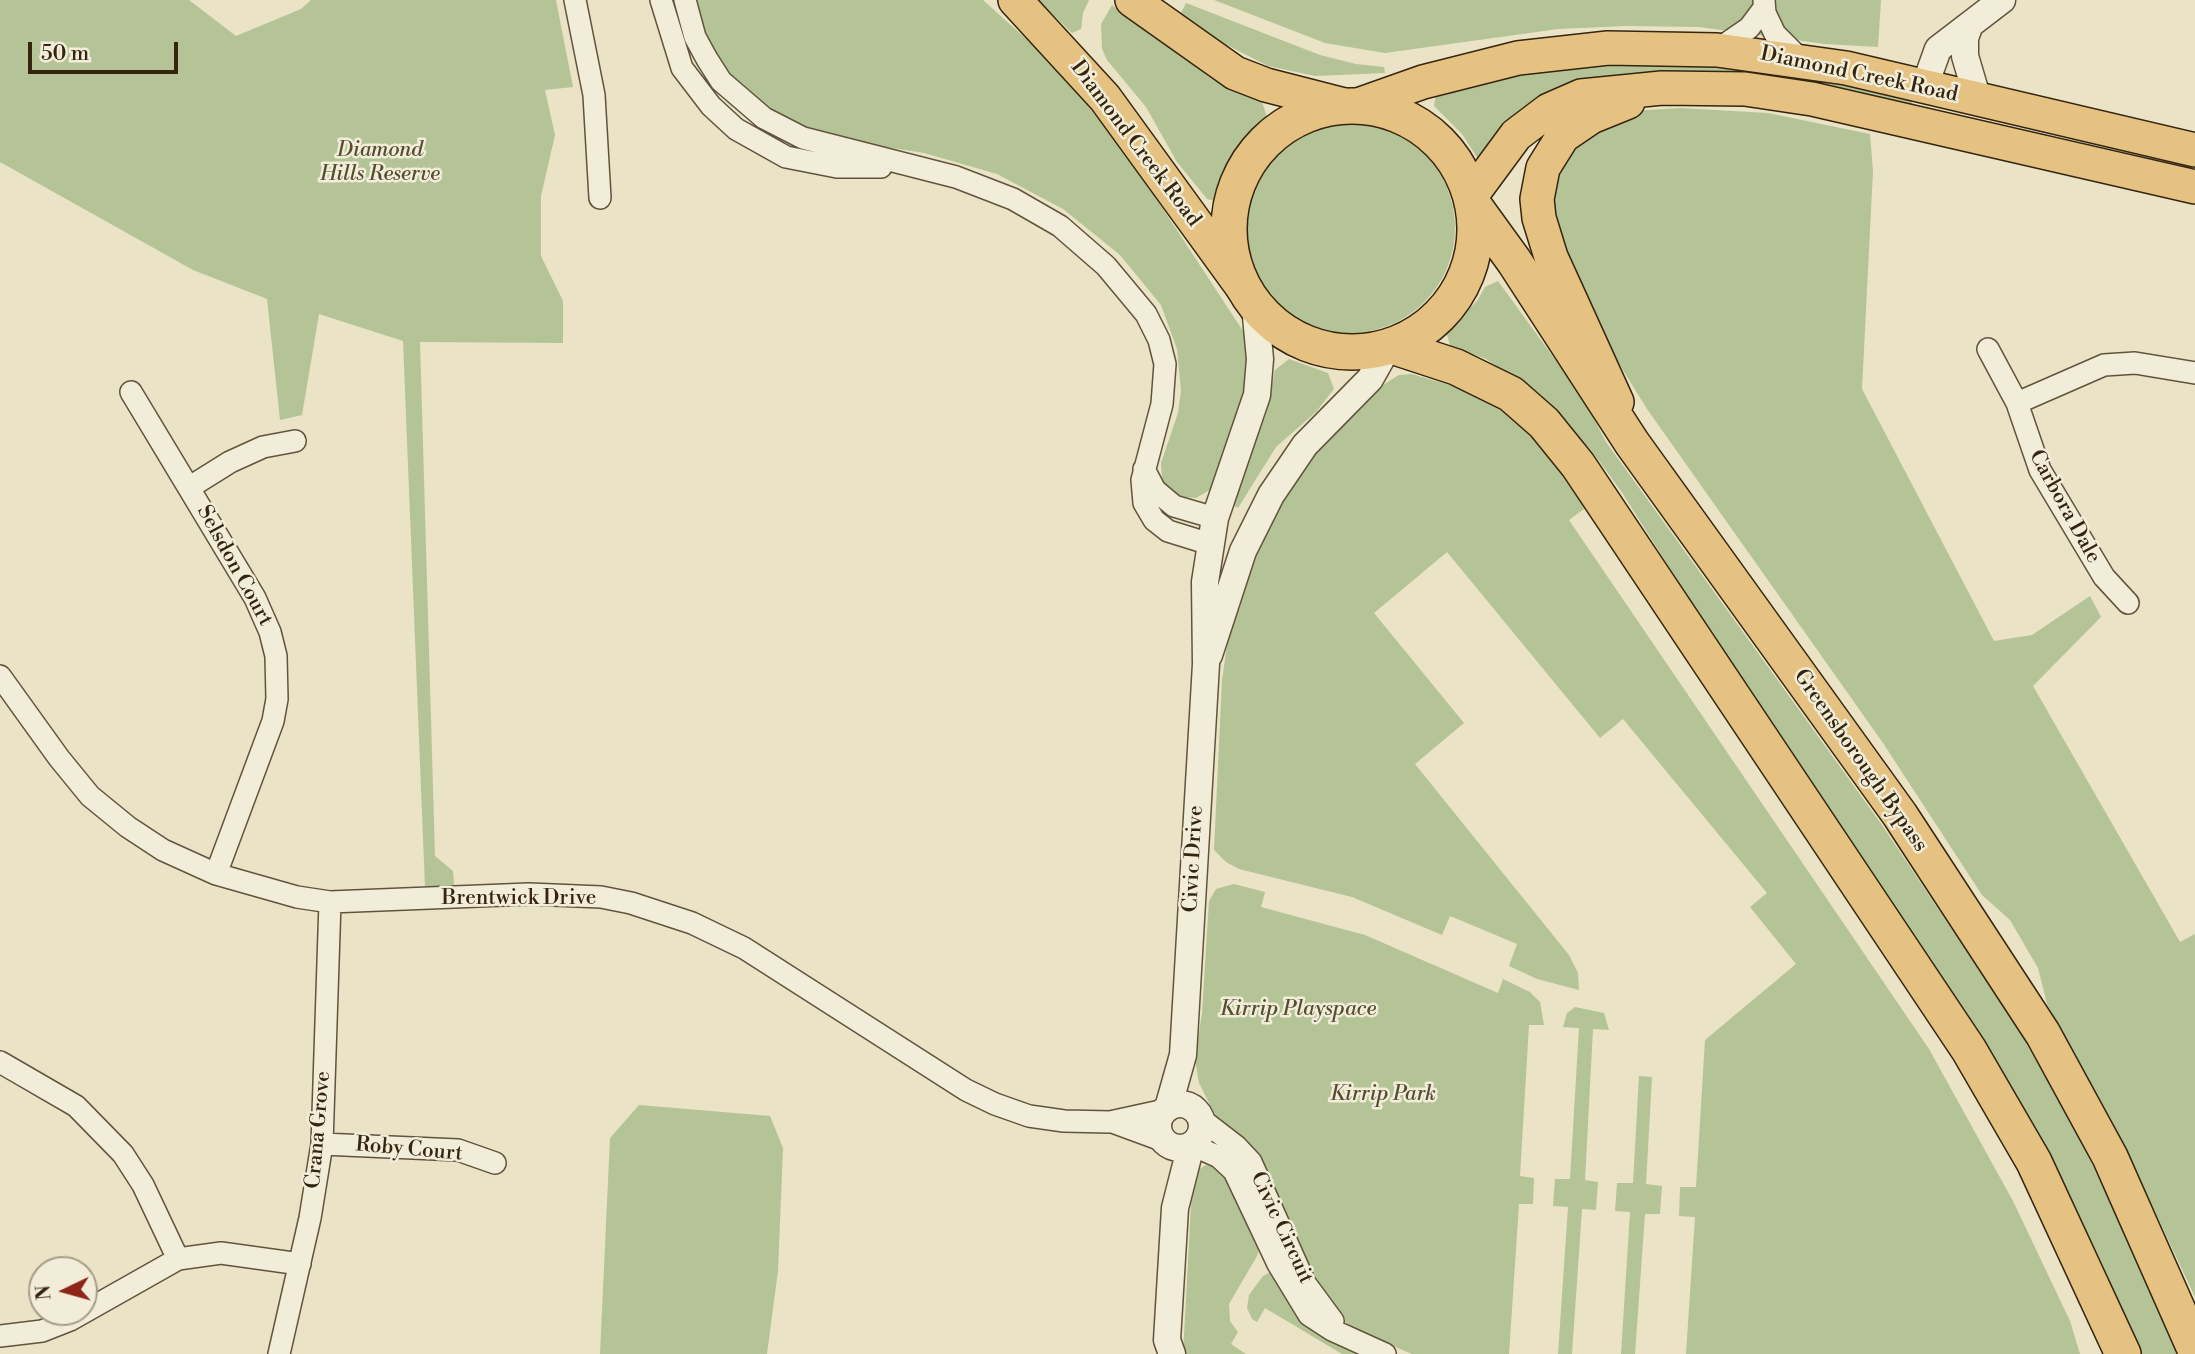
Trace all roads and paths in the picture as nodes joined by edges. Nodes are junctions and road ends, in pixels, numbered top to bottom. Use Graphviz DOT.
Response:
graph roads {
  1 [pos="576,0"];
  2 [pos="661,0"];
  3 [pos="685,0"];
  4 [pos="1014,0"];
  5 [pos="1132,0"];
  6 [pos="2002,0"];
  7 [pos="1764,4"];
  8 [pos="1969,27"];
  9 [pos="1717,50"];
  10 [pos="1801,60"];
  11 [pos="1662,88"];
  12 [pos="1924,88"];
  13 [pos="1978,100"];
  14 [pos="1351,105"];
  15 [pos="1932,126"];
  16 [pos="2195,150"];
  17 [pos="908,166"];
  18 [pos="2195,187"];
  19 [pos="600,198"];
  20 [pos="1472,200"];
  21 [pos="1251,300"];
  22 [pos="1390,347"];
  23 [pos="1989,349"];
  24 [pos="2195,373"];
  25 [pos="131,392"];
  26 [pos="2017,403"];
  27 [pos="295,441"];
  28 [pos="1632,443"];
  29 [pos="190,487"];
  30 [pos="1212,531"];
  31 [pos="1248,540"];
  32 [pos="2128,603"];
  33 [pos="1206,664"];
  34 [pos="0,676"];
  35 [pos="216,874"];
  36 [pos="330,902"];
  37 [pos="1183,1055"];
  38 [pos="0,1062"];
  39 [pos="1167,1109"];
  40 [pos="1201,1118"];
  41 [pos="1110,1122"];
  42 [pos="1164,1141"];
  43 [pos="322,1143"];
  44 [pos="1192,1145"];
  45 [pos="495,1163"];
  46 [pos="1175,1208"];
  47 [pos="178,1259"];
  48 [pos="300,1264"];
  49 [pos="1357,1341"];
  50 [pos="9,1342"];
  51 [pos="1166,1349"];
  52 [pos="2195,1349"];
  53 [pos="279,1354"];
  54 [pos="1385,1354"];
  55 [pos="2123,1354"];
  1 -- 19 [label="street"];
  2 -- 17 [label="street"];
  3 -- 17 [label="street"];
  4 -- 21 [label="main road, Diamond Creek Road"];
  5 -- 14 [label="main road"];
  6 -- 8 [label="street"];
  7 -- 9 [label="street"];
  7 -- 10 [label="street"];
  8 -- 12 [label="street"];
  8 -- 13 [label="street"];
  9 -- 10 [label="main road, Diamond Creek Road"];
  9 -- 14 [label="main road, Diamond Creek Road"];
  10 -- 12 [label="main road, Diamond Creek Road"];
  11 -- 15 [label="main road, Diamond Creek Road"];
  11 -- 20 [label="main road, Diamond Creek Road"];
  11 -- 28 [label="main road"];
  12 -- 13 [label="main road, Diamond Creek Road"];
  12 -- 15 [label="main road"];
  13 -- 16 [label="main road, Diamond Creek Road"];
  14 -- 20 [label="highway"];
  14 -- 21 [label="highway"];
  15 -- 18 [label="main road, Diamond Creek Road"];
  17 -- 30 [label="street"];
  20 -- 22 [label="highway"];
  20 -- 28 [label="highway, Greensborough Bypass"];
  21 -- 22 [label="highway"];
  21 -- 30 [label="street, Civic Drive"];
  22 -- 31 [label="street, Civic Drive"];
  22 -- 55 [label="highway"];
  23 -- 26 [label="street, Carbora Dale"];
  24 -- 26 [label="street"];
  25 -- 29 [label="street, Selsdon Court"];
  26 -- 32 [label="street, Carbora Dale"];
  27 -- 29 [label="street"];
  28 -- 52 [label="highway, Greensborough Bypass"];
  29 -- 35 [label="street, Selsdon Court"];
  30 -- 31 [label="street"];
  30 -- 33 [label="street, Civic Drive"];
  31 -- 33 [label="street, Civic Drive"];
  33 -- 37 [label="street, Civic Drive"];
  34 -- 35 [label="street, Brentwick Drive"];
  35 -- 36 [label="street, Brentwick Drive"];
  36 -- 41 [label="street, Brentwick Drive"];
  36 -- 43 [label="street, Crana Grove"];
  37 -- 39 [label="street, Civic Drive"];
  37 -- 40 [label="street, Civic Drive"];
  38 -- 47 [label="street"];
  39 -- 40 [label="street"];
  39 -- 41 [label="street, Brentwick Drive"];
  39 -- 42 [label="street"];
  40 -- 44 [label="street"];
  40 -- 49 [label="street, Civic Circuit"];
  41 -- 42 [label="street, Brentwick Drive"];
  42 -- 44 [label="street"];
  42 -- 46 [label="street"];
  43 -- 45 [label="street, Roby Court"];
  43 -- 48 [label="street, Crana Grove"];
  44 -- 46 [label="street"];
  44 -- 49 [label="street, Civic Circuit"];
  46 -- 51 [label="street"];
  47 -- 48 [label="street"];
  47 -- 50 [label="street"];
  48 -- 53 [label="street, Crana Grove"];
  49 -- 54 [label="street, Civic Circuit"];
}
